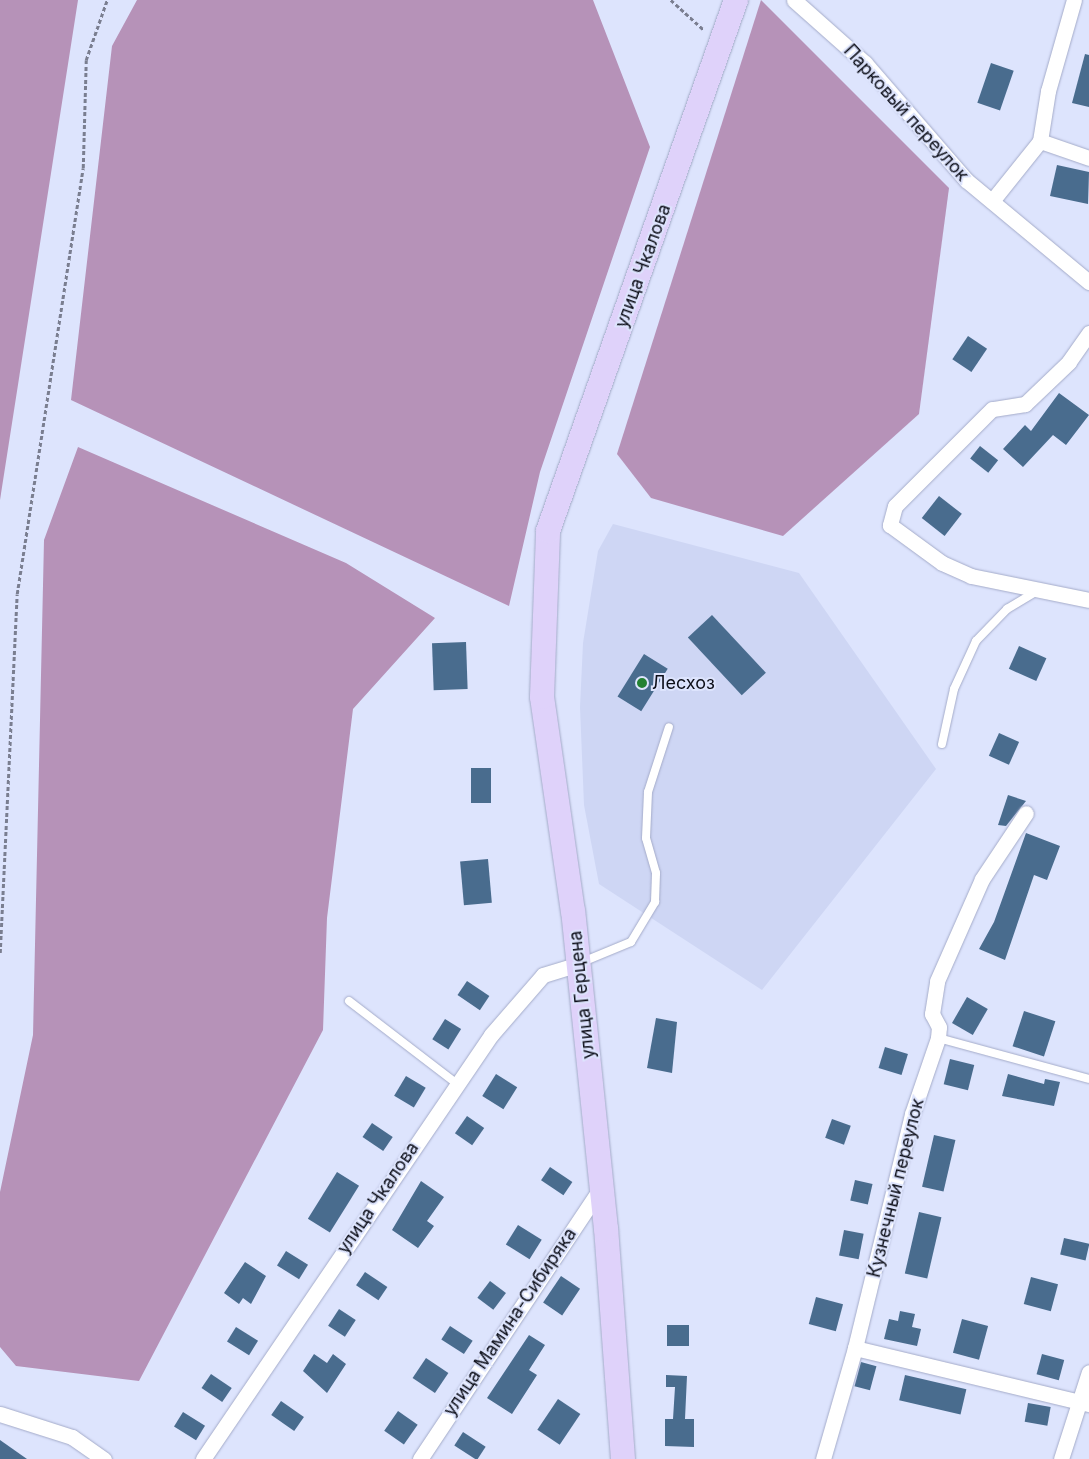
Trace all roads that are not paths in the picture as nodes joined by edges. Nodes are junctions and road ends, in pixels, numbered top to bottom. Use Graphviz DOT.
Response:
graph roads {
  1 [pos="736,0"];
  2 [pos="794,0"];
  3 [pos="1074,0"];
  4 [pos="1040,141"];
  5 [pos="1089,158"];
  6 [pos="992,201"];
  7 [pos="1089,282"];
  8 [pos="1089,333"];
  9 [pos="548,531"];
  10 [pos="1039,590"];
  11 [pos="1089,600"];
  12 [pos="669,727"];
  13 [pos="942,744"];
  14 [pos="1026,813"];
  15 [pos="578,964"];
  16 [pos="348,1001"];
  17 [pos="938,1038"];
  18 [pos="1089,1079"];
  19 [pos="456,1083"];
  20 [pos="602,1186"];
  21 [pos="855,1348"];
  22 [pos="1089,1372"];
  23 [pos="1085,1403"];
  24 [pos="0,1414"];
  25 [pos="104,1459"];
  26 [pos="202,1459"];
  27 [pos="420,1459"];
  28 [pos="623,1459"];
  29 [pos="823,1459"];
  30 [pos="1062,1459"];
  1 -- 9 [label="main road, улица Чкалова"];
  2 -- 6 [label="street, Парковый переулок"];
  3 -- 4 [label="street"];
  4 -- 5 [label="street"];
  4 -- 6 [label="street"];
  6 -- 7 [label="street, Парковый переулок"];
  8 -- 10 [label="street"];
  9 -- 15 [label="main road, улица Герцена"];
  10 -- 11 [label="street"];
  10 -- 13 [label="lane"];
  12 -- 15 [label="lane"];
  14 -- 17 [label="street"];
  15 -- 19 [label="street, улица Чкалова"];
  15 -- 20 [label="main road, улица Герцена"];
  16 -- 19 [label="lane"];
  17 -- 18 [label="lane"];
  17 -- 21 [label="street, Кузнечный переулок"];
  19 -- 26 [label="street, улица Чкалова"];
  20 -- 27 [label="street, улица Мамина-Сибиряка"];
  20 -- 28 [label="main road, улица Герцена"];
  21 -- 23 [label="street"];
  21 -- 29 [label="street, Кузнечный переулок"];
  22 -- 23 [label="street"];
  23 -- 30 [label="street"];
  24 -- 25 [label="street"];
}
